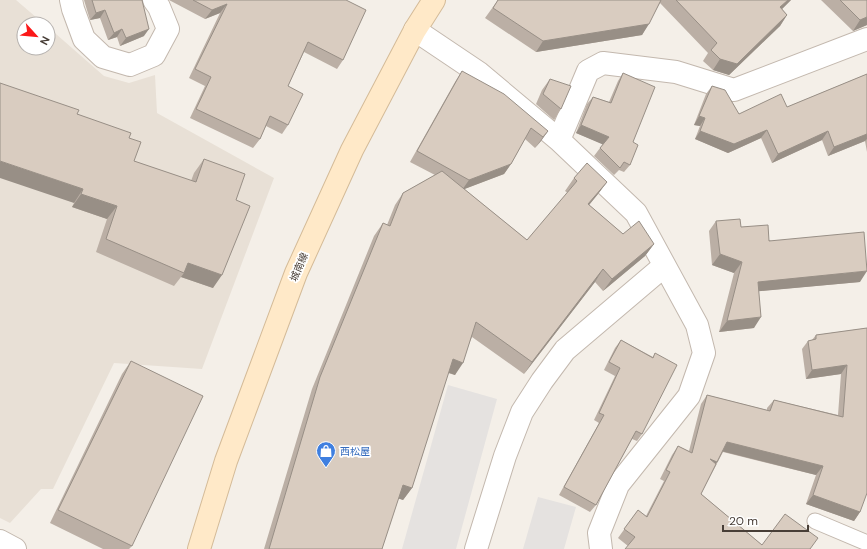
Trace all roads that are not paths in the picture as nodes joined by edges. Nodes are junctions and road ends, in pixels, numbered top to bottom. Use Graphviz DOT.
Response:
graph roads {
  1 [pos="72,0"];
  2 [pos="154,0"];
  3 [pos="434,0"];
  4 [pos="415,30"];
  5 [pos="867,39"];
  6 [pos="559,140"];
  7 [pos="664,266"];
  8 [pos="815,521"];
  9 [pos="0,541"];
  10 [pos="867,543"];
  11 [pos="15,549"];
  12 [pos="199,549"];
  13 [pos="476,549"];
  14 [pos="601,549"];
  1 -- 2 [label="street"];
  3 -- 4 [label="street, 城南線"];
  4 -- 6 [label="street"];
  4 -- 12 [label="street, 城南線"];
  5 -- 6 [label="street"];
  6 -- 7 [label="street"];
  7 -- 13 [label="street"];
  7 -- 14 [label="street"];
  8 -- 10 [label="lane"];
  9 -- 11 [label="street"];
}
